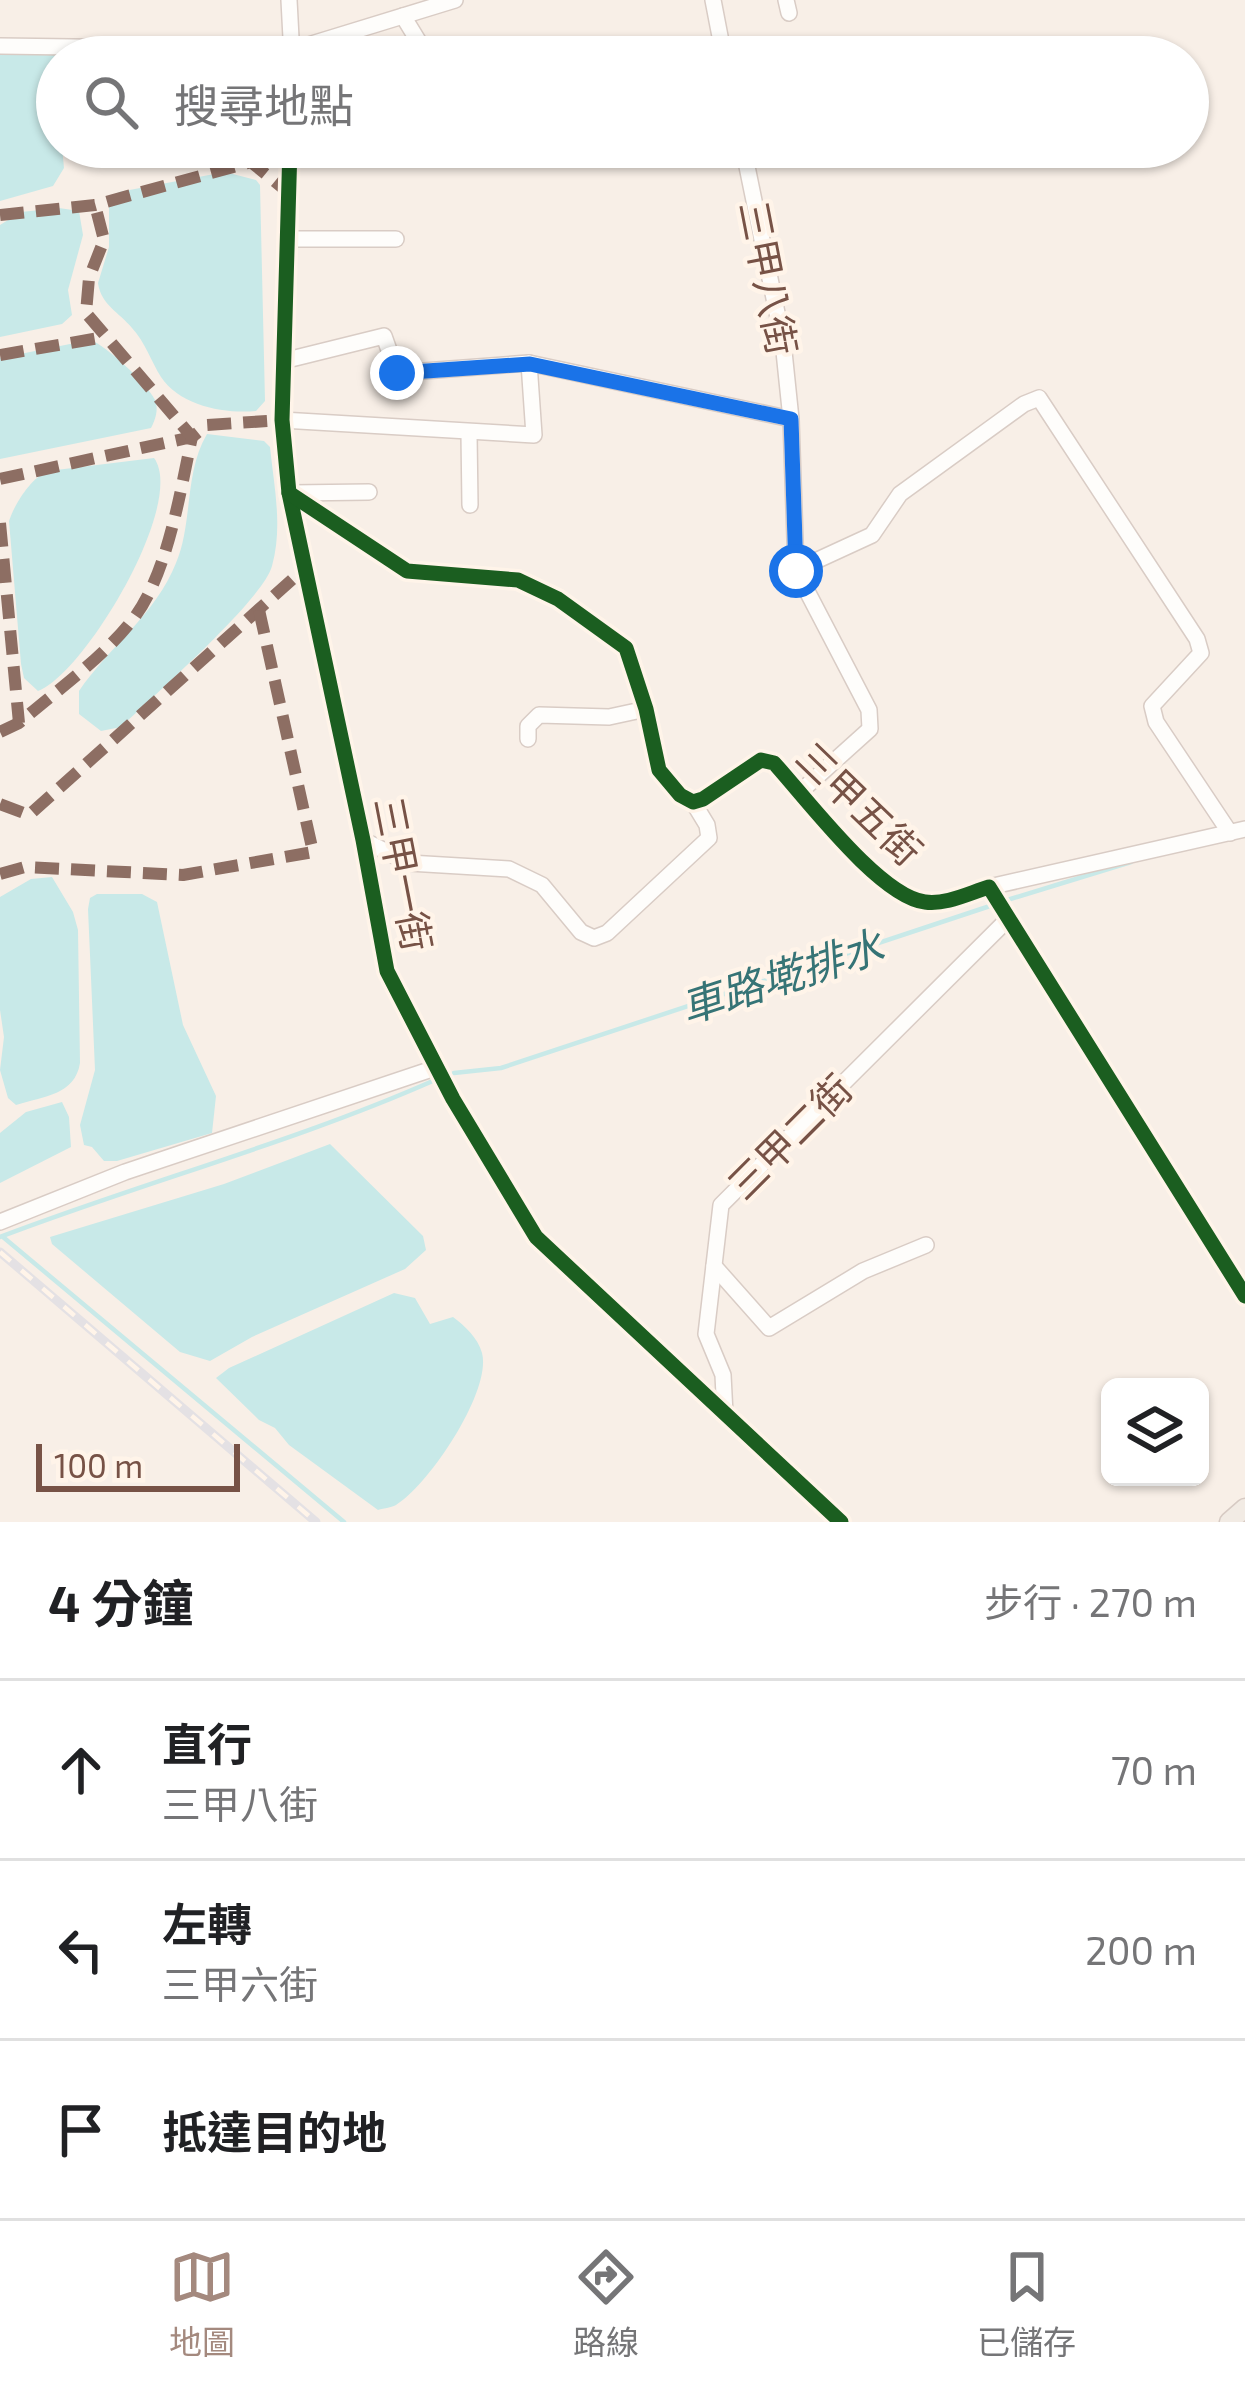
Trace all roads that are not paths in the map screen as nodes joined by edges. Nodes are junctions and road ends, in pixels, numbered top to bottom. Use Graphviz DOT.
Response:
graph roads {
  1 [pos="289,0"];
  2 [pos="455,0"];
  3 [pos="712,0"];
  4 [pos="403,16"];
  5 [pos="291,36"];
  6 [pos="343,36"];
  7 [pos="415,36"];
  8 [pos="720,36"];
  9 [pos="0,46"];
  10 [pos="36,47"];
  11 [pos="289,168"];
  12 [pos="747,168"];
  13 [pos="287,239"];
  14 [pos="396,239"];
  15 [pos="283,361"];
  16 [pos="530,364"];
  17 [pos="791,419"];
  18 [pos="282,420"];
  19 [pos="469,434"];
  20 [pos="369,492"];
  21 [pos="289,493"];
  22 [pos="470,505"];
  23 [pos="796,571"];
  24 [pos="646,709"];
  25 [pos="528,739"];
  26 [pos="800,792"];
  27 [pos="693,802"];
  28 [pos="1238,831"];
  29 [pos="363,840"];
  30 [pos="989,887"];
  31 [pos="1008,919"];
  32 [pos="438,1067"];
  33 [pos="0,1222"];
  34 [pos="926,1245"];
  35 [pos="714,1266"];
  36 [pos="1245,1295"];
  37 [pos="725,1414"];
  38 [pos="1245,1508"];
  39 [pos="841,1522"];
  40 [pos="1229,1522"];
  1 -- 5 [label="street"];
  2 -- 4 [label="street"];
  3 -- 8 [label="street"];
  4 -- 6 [label="street"];
  4 -- 7 [label="street"];
  9 -- 10 [label="street"];
  11 -- 13 [label="street, 三甲一街"];
  12 -- 17 [label="street, 三甲八街"];
  13 -- 14 [label="street"];
  13 -- 15 [label="street, 三甲一街"];
  15 -- 16 [label="street"];
  15 -- 18 [label="street, 三甲一街"];
  16 -- 17 [label="street"];
  16 -- 19 [label="street"];
  17 -- 23 [label="street, 三甲八街"];
  18 -- 19 [label="street"];
  18 -- 21 [label="street, 三甲一街"];
  19 -- 22 [label="street"];
  20 -- 21 [label="street"];
  21 -- 24 [label="street"];
  21 -- 29 [label="street, 三甲一街"];
  23 -- 26 [label="street, 三甲八街"];
  23 -- 28 [label="street"];
  24 -- 25 [label="street"];
  24 -- 27 [label="street"];
  26 -- 27 [label="street, 三甲五街"];
  26 -- 30 [label="street, 三甲五街"];
  27 -- 29 [label="street"];
  28 -- 30 [label="street"];
  29 -- 32 [label="street, 三甲一街"];
  30 -- 31 [label="street"];
  31 -- 35 [label="street, 三甲二街"];
  31 -- 36 [label="street"];
  32 -- 33 [label="street"];
  32 -- 37 [label="street, 三甲一街"];
  34 -- 35 [label="street"];
  35 -- 37 [label="street, 三甲二街"];
  37 -- 39 [label="street, 三甲一街"];
  38 -- 40 [label="main road"];
}
